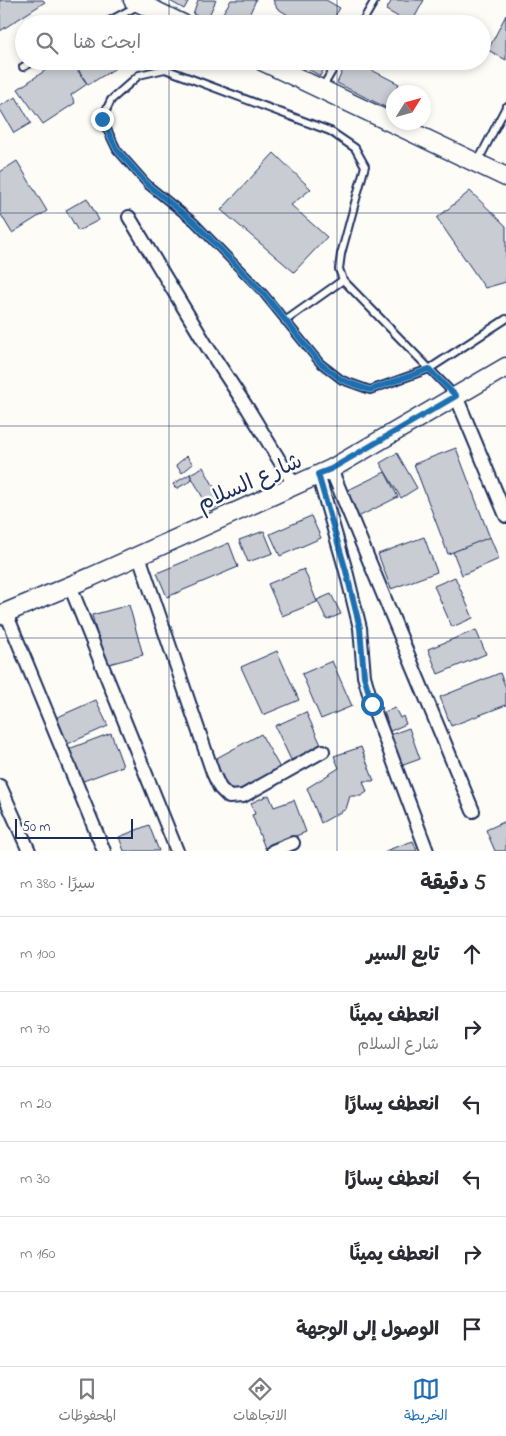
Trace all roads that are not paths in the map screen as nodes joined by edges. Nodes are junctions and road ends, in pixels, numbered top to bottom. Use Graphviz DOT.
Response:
graph roads {
  1 [pos="376,0"];
  2 [pos="138,2"];
  3 [pos="118,15"];
  4 [pos="165,15"];
  5 [pos="367,15"];
  6 [pos="160,70"];
  7 [pos="167,70"];
  8 [pos="281,70"];
  9 [pos="333,70"];
  10 [pos="321,89"];
  11 [pos="506,107"];
  12 [pos="476,163"];
  13 [pos="506,177"];
  14 [pos="129,217"];
  15 [pos="343,280"];
  16 [pos="506,319"];
  17 [pos="285,321"];
  18 [pos="506,367"];
  19 [pos="429,369"];
  20 [pos="456,396"];
  21 [pos="325,472"];
  22 [pos="295,486"];
  23 [pos="506,516"];
  24 [pos="139,556"];
  25 [pos="70,586"];
  26 [pos="3,614"];
  27 [pos="323,751"];
  28 [pos="0,786"];
  29 [pos="473,811"];
  30 [pos="293,844"];
  31 [pos="29,851"];
  32 [pos="104,851"];
  33 [pos="177,851"];
  34 [pos="273,851"];
  35 [pos="427,851"];
  1 -- 5 [label="lane"];
  2 -- 3 [label="lane"];
  2 -- 4 [label="main road"];
  6 -- 17 [label="lane"];
  7 -- 15 [label="lane"];
  8 -- 10 [label="main road"];
  9 -- 10 [label="lane"];
  10 -- 12 [label="main road"];
  11 -- 12 [label="lane"];
  12 -- 13 [label="main road"];
  14 -- 22 [label="street"];
  15 -- 17 [label="lane"];
  15 -- 19 [label="lane"];
  16 -- 19 [label="lane"];
  17 -- 19 [label="lane"];
  18 -- 20 [label="main road, شارع السلام"];
  19 -- 20 [label="lane"];
  20 -- 21 [label="main road, شارع السلام"];
  20 -- 23 [label="street"];
  21 -- 22 [label="main road, شارع السلام"];
  21 -- 29 [label="street"];
  21 -- 35 [label="street"];
  22 -- 24 [label="main road, شارع السلام"];
  24 -- 25 [label="main road, شارع السلام"];
  24 -- 27 [label="street"];
  25 -- 26 [label="main road, شارع السلام"];
  25 -- 33 [label="street"];
  26 -- 32 [label="street"];
  28 -- 31 [label="street"];
  30 -- 34 [label="street"];
}
